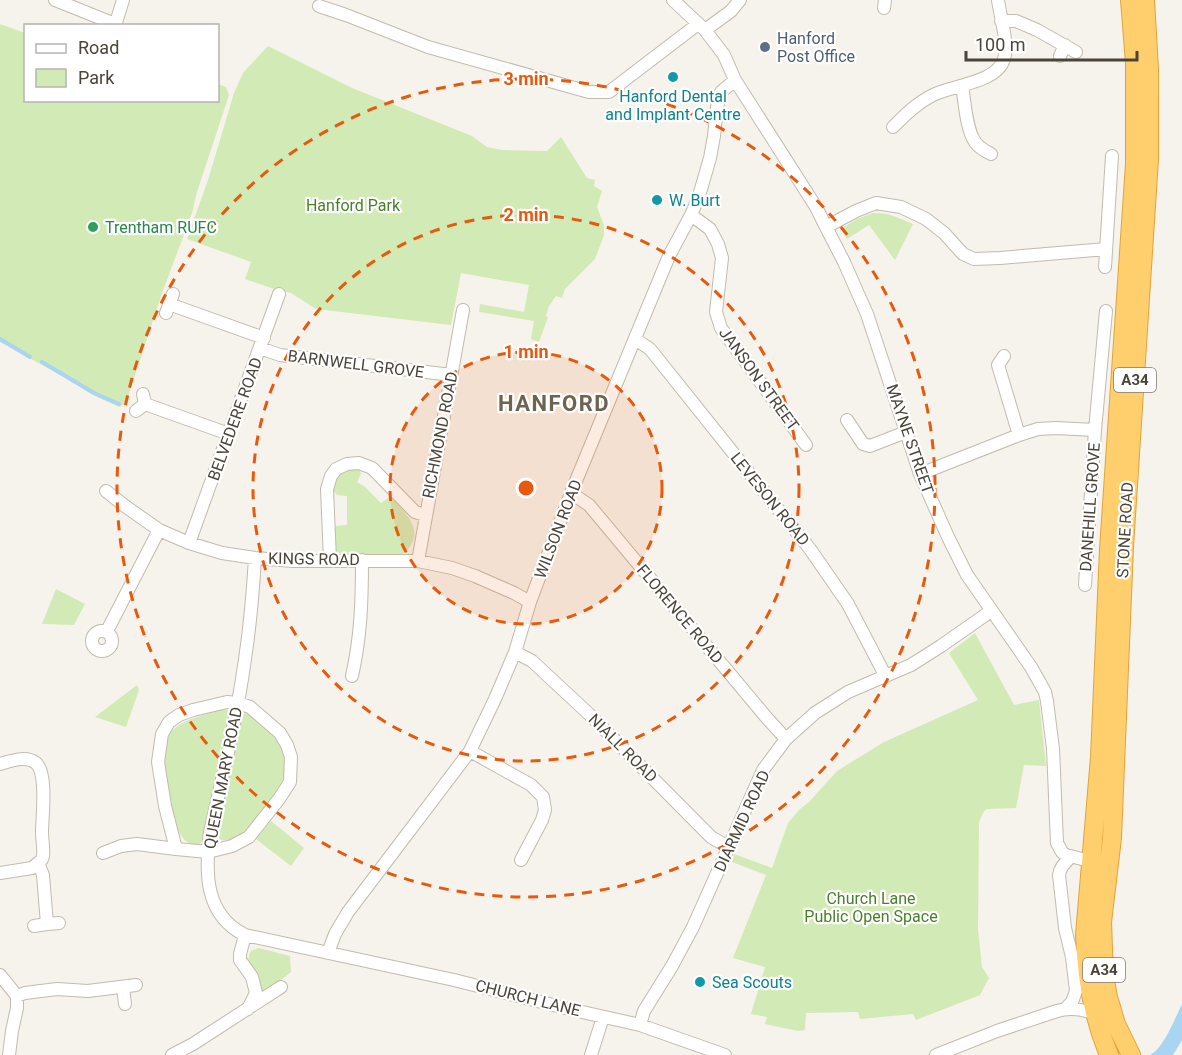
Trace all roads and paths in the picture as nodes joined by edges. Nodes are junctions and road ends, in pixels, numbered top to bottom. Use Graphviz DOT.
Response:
graph roads {
  1 [pos="55,0"];
  2 [pos="123,0"];
  3 [pos="673,0"];
  4 [pos="740,0"];
  5 [pos="998,0"];
  6 [pos="1130,0"];
  7 [pos="1145,0"];
  8 [pos="319,6"];
  9 [pos="1001,21"];
  10 [pos="113,24"];
  11 [pos="115,24"];
  12 [pos="701,27"];
  13 [pos="1076,52"];
  14 [pos="735,80"];
  15 [pos="962,86"];
  16 [pos="894,127"];
  17 [pos="991,154"];
  18 [pos="1112,156"];
  19 [pos="691,215"];
  20 [pos="826,226"];
  21 [pos="1106,249"];
  22 [pos="1105,267"];
  23 [pos="279,294"];
  24 [pos="170,303"];
  25 [pos="463,309"];
  26 [pos="1103,314"];
  27 [pos="635,339"];
  28 [pos="262,343"];
  29 [pos="997,360"];
  30 [pos="452,375"];
  31 [pos="141,403"];
  32 [pos="847,420"];
  33 [pos="1095,430"];
  34 [pos="906,432"];
  35 [pos="229,434"];
  36 [pos="1019,435"];
  37 [pos="806,445"];
  38 [pos="920,474"];
  39 [pos="106,491"];
  40 [pos="571,493"];
  41 [pos="425,514"];
  42 [pos="159,530"];
  43 [pos="189,543"];
  44 [pos="255,558"];
  45 [pos="330,560"];
  46 [pos="362,560"];
  47 [pos="418,561"];
  48 [pos="1083,580"];
  49 [pos="530,603"];
  50 [pos="991,611"];
  51 [pos="107,631"];
  52 [pos="514,652"];
  53 [pos="885,675"];
  54 [pos="352,676"];
  55 [pos="238,703"];
  56 [pos="786,739"];
  57 [pos="470,751"];
  58 [pos="0,764"];
  59 [pos="728,847"];
  60 [pos="176,849"];
  61 [pos="208,852"];
  62 [pos="103,853"];
  63 [pos="1071,856"];
  64 [pos="38,863"];
  65 [pos="1100,863"];
  66 [pos="519,864"];
  67 [pos="0,873"];
  68 [pos="34,926"];
  69 [pos="245,935"];
  70 [pos="328,953"];
  71 [pos="0,975"];
  72 [pos="281,987"];
  73 [pos="17,996"];
  74 [pos="125,1004"];
  75 [pos="1065,1009"];
  76 [pos="247,1010"];
  77 [pos="1095,1013"];
  78 [pos="603,1017"];
  79 [pos="640,1025"];
  80 [pos="196,1050"];
  81 [pos="9,1055"];
  82 [pos="172,1055"];
  83 [pos="591,1055"];
  84 [pos="725,1055"];
  85 [pos="936,1055"];
  86 [pos="1109,1055"];
  87 [pos="1131,1055"];
  1 -- 10 [label="street"];
  2 -- 11 [label="street"];
  3 -- 12 [label="street, MAYNE STREET"];
  4 -- 12 [label="street"];
  5 -- 9 [label="street"];
  6 -- 65 [label="highway, STONE ROAD / A34"];
  7 -- 65 [label="highway, STONE ROAD / A34"];
  8 -- 12 [label="street"];
  9 -- 13 [label="street"];
  9 -- 15 [label="street"];
  12 -- 14 [label="street, MAYNE STREET"];
  14 -- 19 [label="street, WILSON ROAD"];
  14 -- 20 [label="street, MAYNE STREET"];
  15 -- 16 [label="street"];
  15 -- 17 [label="street"];
  18 -- 21 [label="street"];
  19 -- 27 [label="street, WILSON ROAD"];
  19 -- 37 [label="street, JANSON STREET"];
  20 -- 21 [label="street"];
  20 -- 34 [label="street, MAYNE STREET"];
  21 -- 22 [label="street"];
  23 -- 28 [label="street, BELVEDERE ROAD"];
  24 -- 28 [label="street, BARNWELL GROVE"];
  25 -- 30 [label="street, RICHMOND ROAD"];
  26 -- 33 [label="street, DANEHILL GROVE"];
  27 -- 40 [label="street, WILSON ROAD"];
  27 -- 53 [label="street, LEVESON ROAD"];
  28 -- 30 [label="street, BARNWELL GROVE"];
  28 -- 35 [label="street, BELVEDERE ROAD"];
  29 -- 36 [label="street"];
  30 -- 41 [label="street, RICHMOND ROAD"];
  31 -- 35 [label="street"];
  32 -- 34 [label="street"];
  33 -- 36 [label="street, DANEHILL GROVE"];
  33 -- 48 [label="street, DANEHILL GROVE"];
  34 -- 38 [label="street, MAYNE STREET"];
  35 -- 43 [label="street, BELVEDERE ROAD"];
  36 -- 38 [label="street, DANEHILL GROVE"];
  38 -- 50 [label="street, MAYNE STREET"];
  39 -- 42 [label="street, KINGS ROAD"];
  40 -- 49 [label="street, WILSON ROAD"];
  40 -- 56 [label="street, FLORENCE ROAD"];
  41 -- 45 [label="street"];
  41 -- 47 [label="street, RICHMOND ROAD"];
  42 -- 43 [label="street, KINGS ROAD"];
  42 -- 51 [label="street"];
  43 -- 44 [label="street, KINGS ROAD"];
  44 -- 45 [label="street, KINGS ROAD"];
  44 -- 55 [label="street, QUEEN MARY ROAD"];
  45 -- 46 [label="street, KINGS ROAD"];
  46 -- 47 [label="street, KINGS ROAD"];
  46 -- 54 [label="street"];
  47 -- 49 [label="street, KINGS ROAD"];
  49 -- 52 [label="street, WILSON ROAD"];
  50 -- 53 [label="street, DIARMID ROAD"];
  50 -- 63 [label="street, MAYNE STREET"];
  52 -- 57 [label="street, WILSON ROAD"];
  52 -- 59 [label="street, NIALL ROAD"];
  53 -- 56 [label="street, DIARMID ROAD"];
  55 -- 60 [label="street"];
  55 -- 61 [label="street, QUEEN MARY ROAD"];
  55 -- 61 [label="street"];
  56 -- 59 [label="street, DIARMID ROAD"];
  57 -- 66 [label="street"];
  57 -- 70 [label="street, WILSON ROAD"];
  58 -- 64 [label="street"];
  59 -- 79 [label="street, DIARMID ROAD"];
  60 -- 61 [label="street"];
  60 -- 62 [label="street"];
  61 -- 69 [label="street, QUEEN MARY ROAD"];
  63 -- 65 [label="street"];
  63 -- 75 [label="street"];
  64 -- 67 [label="street"];
  64 -- 68 [label="street"];
  65 -- 77 [label="highway, STONE ROAD / A34"];
  65 -- 87 [label="highway, STONE ROAD / A34"];
  69 -- 70 [label="street, QUEEN MARY ROAD"];
  69 -- 76 [label="street"];
  70 -- 78 [label="street, CHURCH LANE"];
  71 -- 73 [label="street"];
  72 -- 76 [label="street"];
  73 -- 74 [label="street"];
  73 -- 81 [label="street"];
  75 -- 77 [label="street"];
  75 -- 85 [label="street"];
  76 -- 80 [label="street"];
  77 -- 86 [label="highway, STONE ROAD / A34"];
  78 -- 79 [label="street, CHURCH LANE"];
  78 -- 83 [label="street"];
  79 -- 84 [label="street, CHURCH LANE"];
  80 -- 82 [label="street"];
}
